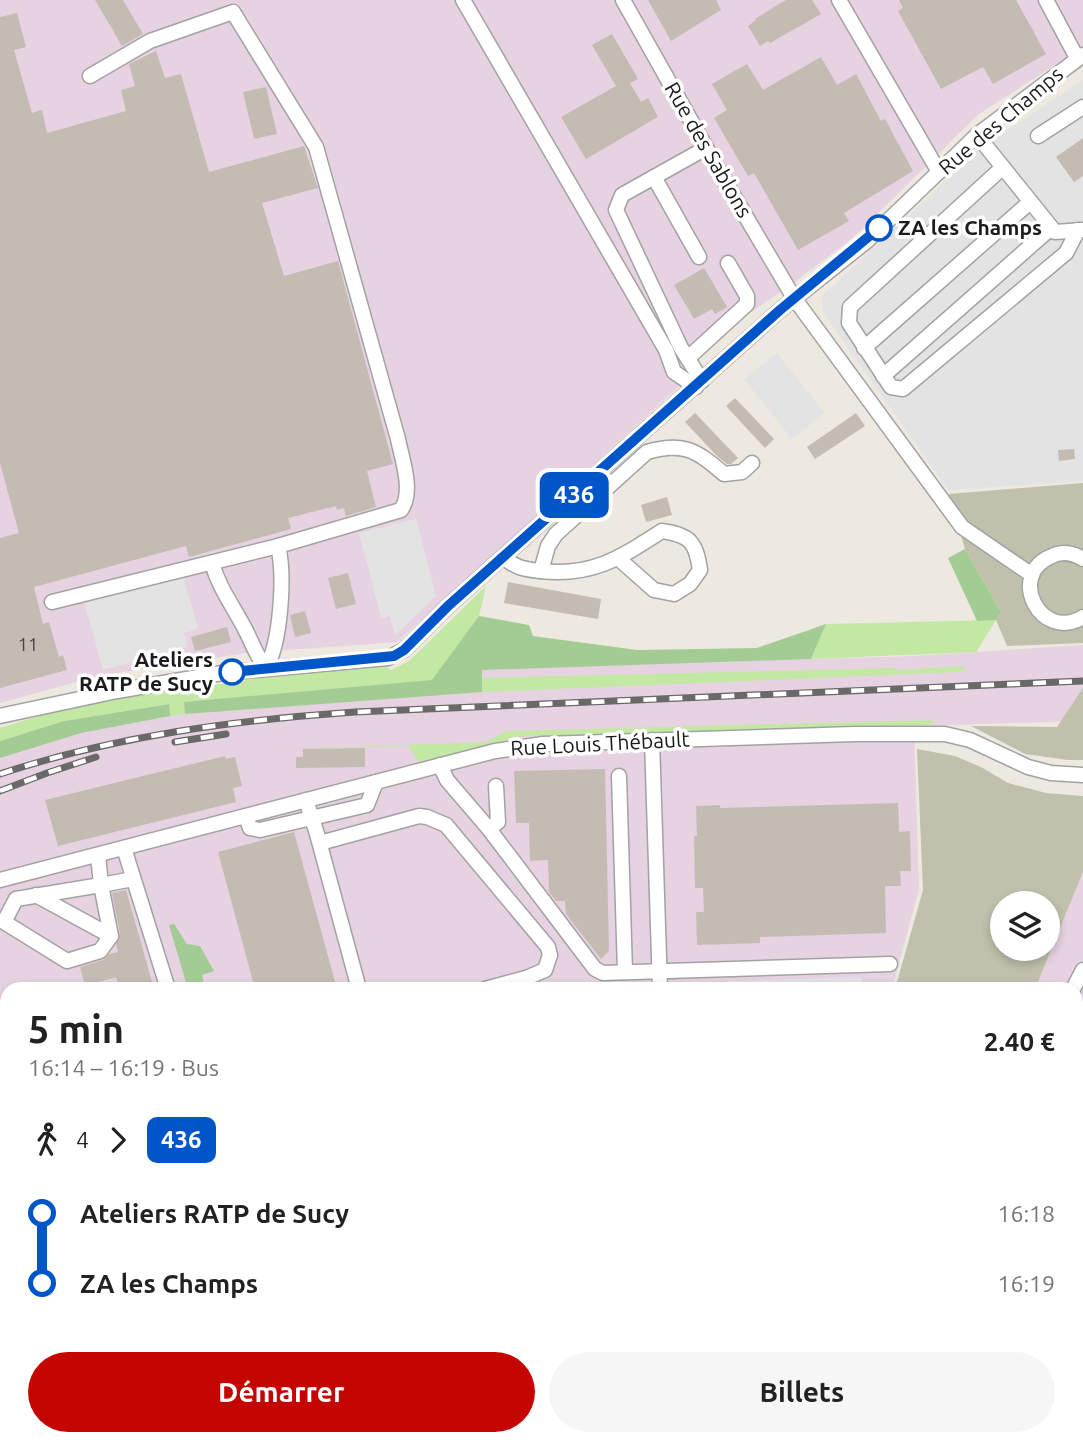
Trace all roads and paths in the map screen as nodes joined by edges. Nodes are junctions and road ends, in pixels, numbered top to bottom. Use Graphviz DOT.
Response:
graph roads {
  1 [pos="463,0"];
  2 [pos="623,0"];
  3 [pos="839,0"];
  4 [pos="1046,0"];
  5 [pos="229,6"];
  6 [pos="1080,57"];
  7 [pos="90,76"];
  8 [pos="1083,107"];
  9 [pos="978,135"];
  10 [pos="1038,136"];
  11 [pos="706,148"];
  12 [pos="1002,168"];
  13 [pos="939,172"];
  14 [pos="654,177"];
  15 [pos="1030,202"];
  16 [pos="1051,228"];
  17 [pos="1080,230"];
  18 [pos="699,257"];
  19 [pos="728,263"];
  20 [pos="794,298"];
  21 [pos="864,348"];
  22 [pos="688,358"];
  23 [pos="883,376"];
  24 [pos="699,384"];
  25 [pos="752,463"];
  26 [pos="278,546"];
  27 [pos="505,558"];
  28 [pos="619,559"];
  29 [pos="1083,559"];
  30 [pos="212,563"];
  31 [pos="541,571"];
  32 [pos="1032,575"];
  33 [pos="52,602"];
  34 [pos="1083,617"];
  35 [pos="266,668"];
  36 [pos="60,703"];
  37 [pos="0,716"];
  38 [pos="0,724"];
  39 [pos="652,740"];
  40 [pos="440,765"];
  41 [pos="1083,775"];
  42 [pos="619,776"];
  43 [pos="376,782"];
  44 [pos="496,786"];
  45 [pos="306,800"];
  46 [pos="246,816"];
  47 [pos="312,818"];
  48 [pos="489,829"];
  49 [pos="320,843"];
  50 [pos="124,848"];
  51 [pos="97,855"];
  52 [pos="133,878"];
  53 [pos="0,880"];
  54 [pos="101,885"];
  55 [pos="36,895"];
  56 [pos="111,936"];
  57 [pos="890,964"];
  58 [pos="659,970"];
  59 [pos="625,972"];
  60 [pos="166,982"];
  61 [pos="357,982"];
  62 [pos="511,982"];
  63 [pos="660,982"];
  1 -- 24 [label="street"];
  2 -- 11 [label="street, Rue des Sablons"];
  3 -- 13 [label="street"];
  4 -- 6 [label="street"];
  5 -- 7 [label="street"];
  5 -- 26 [label="street"];
  6 -- 9 [label="street, Rue des Champs"];
  8 -- 10 [label="street"];
  9 -- 12 [label="street"];
  9 -- 13 [label="street, Rue des Champs"];
  11 -- 14 [label="street"];
  11 -- 20 [label="street, Rue des Sablons"];
  12 -- 15 [label="street"];
  12 -- 21 [label="street"];
  13 -- 20 [label="street, Rue des Champs"];
  14 -- 18 [label="street"];
  14 -- 22 [label="street"];
  15 -- 16 [label="street"];
  15 -- 21 [label="street"];
  16 -- 17 [label="street"];
  16 -- 23 [label="street"];
  17 -- 23 [label="street"];
  19 -- 22 [label="street"];
  20 -- 24 [label="street, Rue des Champs"];
  20 -- 32 [label="street, Rue des Sablons"];
  21 -- 23 [label="street"];
  22 -- 24 [label="street"];
  24 -- 27 [label="street, Rue des Champs"];
  25 -- 31 [label="street"];
  26 -- 30 [label="street"];
  26 -- 35 [label="street"];
  27 -- 31 [label="street"];
  27 -- 35 [label="street, Rue des Champs"];
  28 -- 28 [label="street"];
  28 -- 31 [label="street"];
  29 -- 32 [label="street"];
  30 -- 33 [label="street"];
  30 -- 35 [label="street"];
  32 -- 34 [label="street"];
  35 -- 36 [label="street, Rue des Champs"];
  36 -- 37 [label="street"];
  36 -- 38 [label="street"];
  39 -- 40 [label="street, Rue Louis Thébault"];
  39 -- 41 [label="street, Rue Louis Thébault"];
  39 -- 58 [label="street"];
  40 -- 43 [label="street, Rue Louis Thébault"];
  40 -- 48 [label="street"];
  42 -- 59 [label="street"];
  43 -- 45 [label="street, Rue Louis Thébault"];
  43 -- 47 [label="street"];
  44 -- 48 [label="street"];
  45 -- 46 [label="street, Rue Louis Thébault"];
  45 -- 47 [label="street"];
  46 -- 47 [label="street"];
  46 -- 50 [label="street, Rue Louis Thébault"];
  47 -- 49 [label="street"];
  48 -- 59 [label="street"];
  49 -- 61 [label="street"];
  49 -- 62 [label="street"];
  50 -- 51 [label="street, Rue Louis Thébault"];
  50 -- 52 [label="street"];
  51 -- 53 [label="street, Rue Louis Thébault"];
  51 -- 54 [label="street"];
  52 -- 54 [label="street"];
  52 -- 60 [label="street"];
  54 -- 55 [label="street"];
  54 -- 56 [label="street"];
  55 -- 56 [label="street"];
  55 -- 56 [label="street"];
  57 -- 58 [label="street"];
  58 -- 59 [label="street"];
  58 -- 63 [label="street"];
}
